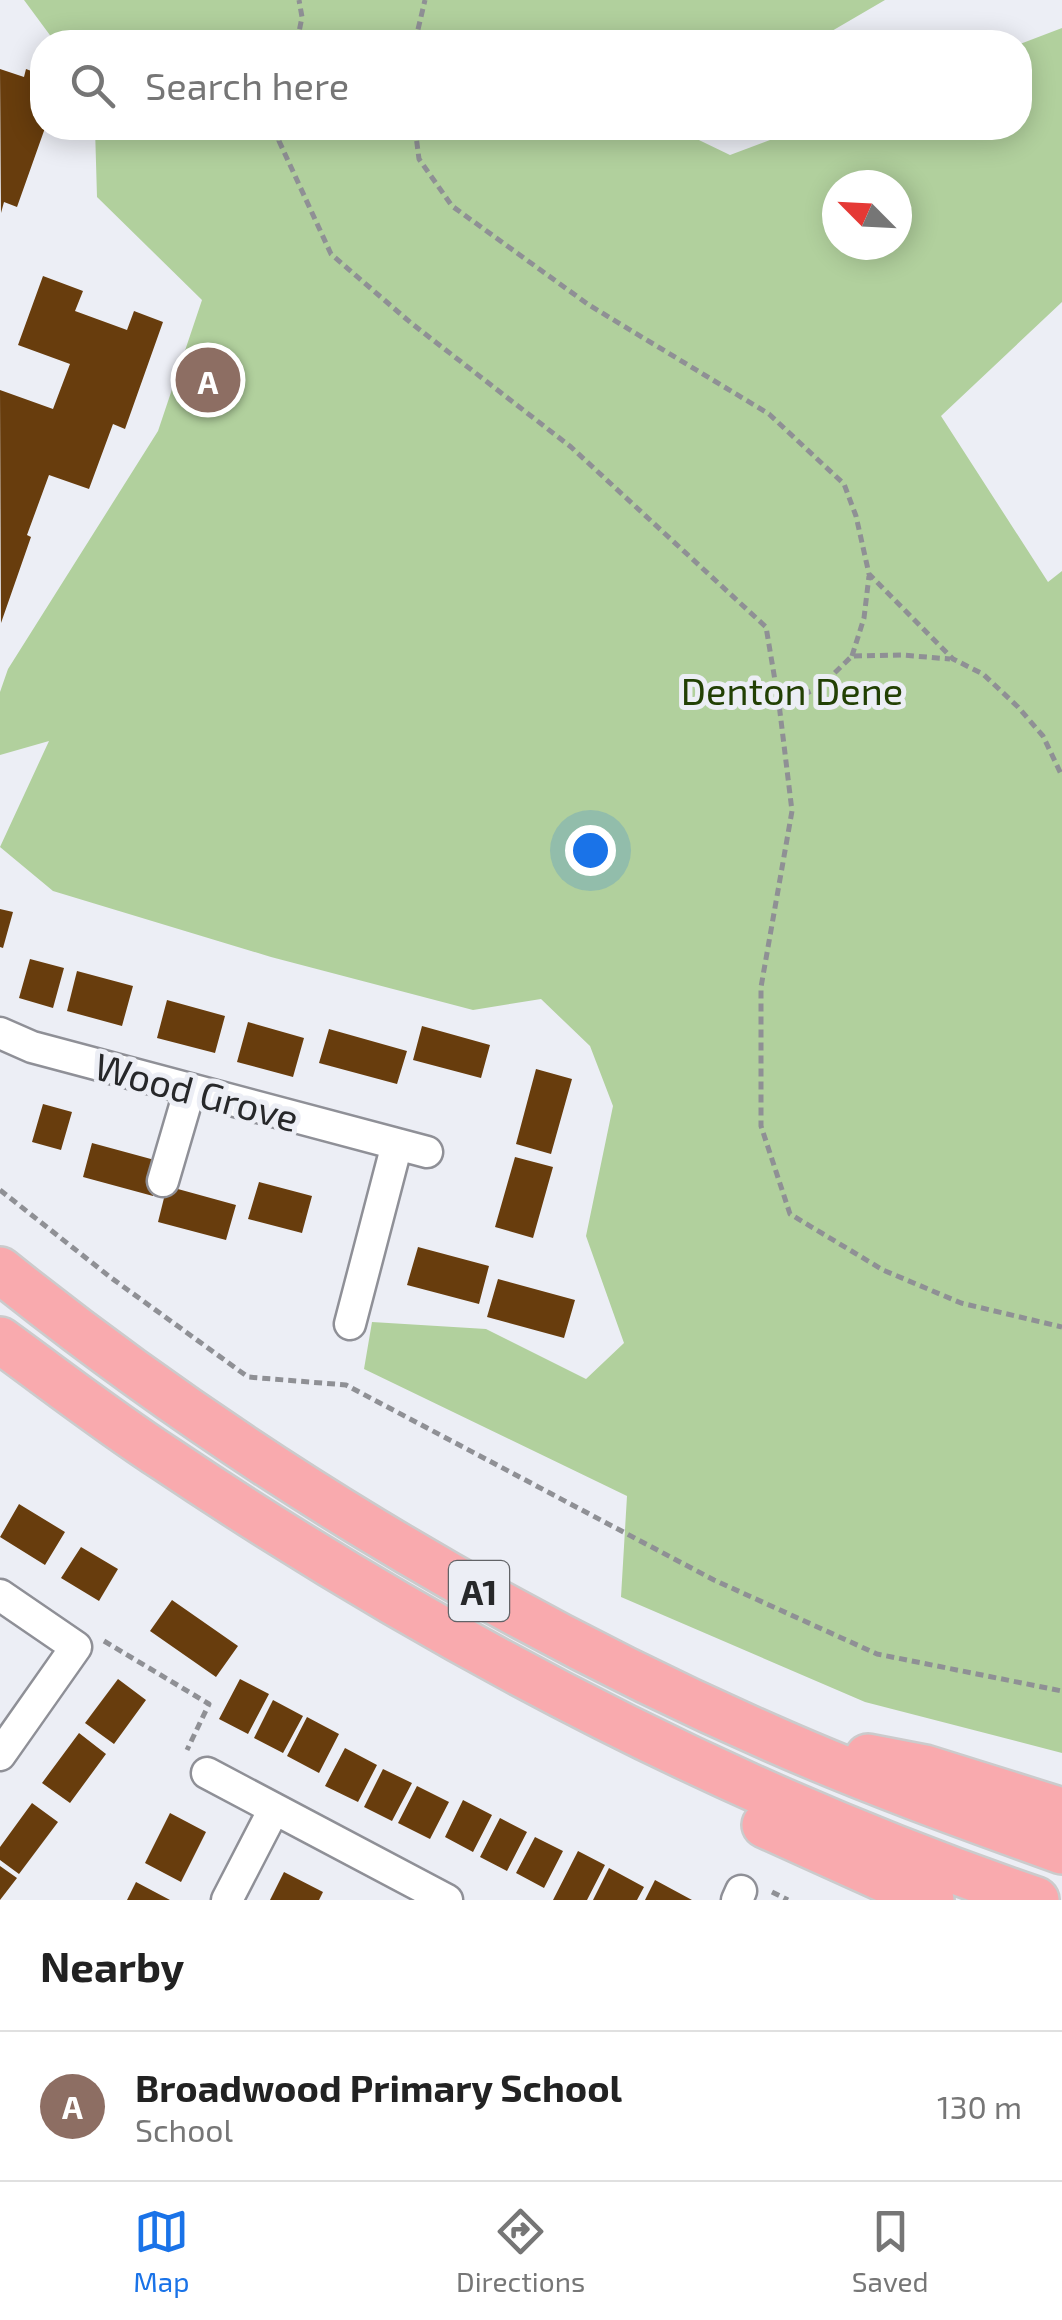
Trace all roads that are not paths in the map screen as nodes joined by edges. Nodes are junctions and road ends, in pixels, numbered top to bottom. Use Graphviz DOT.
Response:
graph roads {
  1 [pos="0,1033"];
  2 [pos="190,1089"];
  3 [pos="397,1144"];
  4 [pos="427,1152"];
  5 [pos="163,1181"];
  6 [pos="0,1270"];
  7 [pos="350,1324"];
  8 [pos="0,1340"];
  9 [pos="0,1596"];
  10 [pos="468,1647"];
  11 [pos="772,1739"];
  12 [pos="0,1755"];
  13 [pos="207,1773"];
  14 [pos="274,1809"];
  15 [pos="1062,1811"];
  16 [pos="1062,1851"];
  17 [pos="227,1900"];
  18 [pos="447,1900"];
  19 [pos="931,1900"];
  20 [pos="1036,1900"];
  1 -- 2 [label="street, Wood Grove"];
  2 -- 3 [label="street, Wood Grove"];
  2 -- 5 [label="street"];
  3 -- 4 [label="street, Wood Grove"];
  3 -- 7 [label="street"];
  6 -- 11 [label="highway, A1"];
  8 -- 10 [label="highway, A1"];
  9 -- 12 [label="street"];
  10 -- 19 [label="highway, A1"];
  10 -- 20 [label="highway, A1"];
  11 -- 15 [label="highway, A1"];
  11 -- 16 [label="highway, A1"];
  13 -- 14 [label="street"];
  14 -- 17 [label="street"];
  14 -- 18 [label="street"];
}
